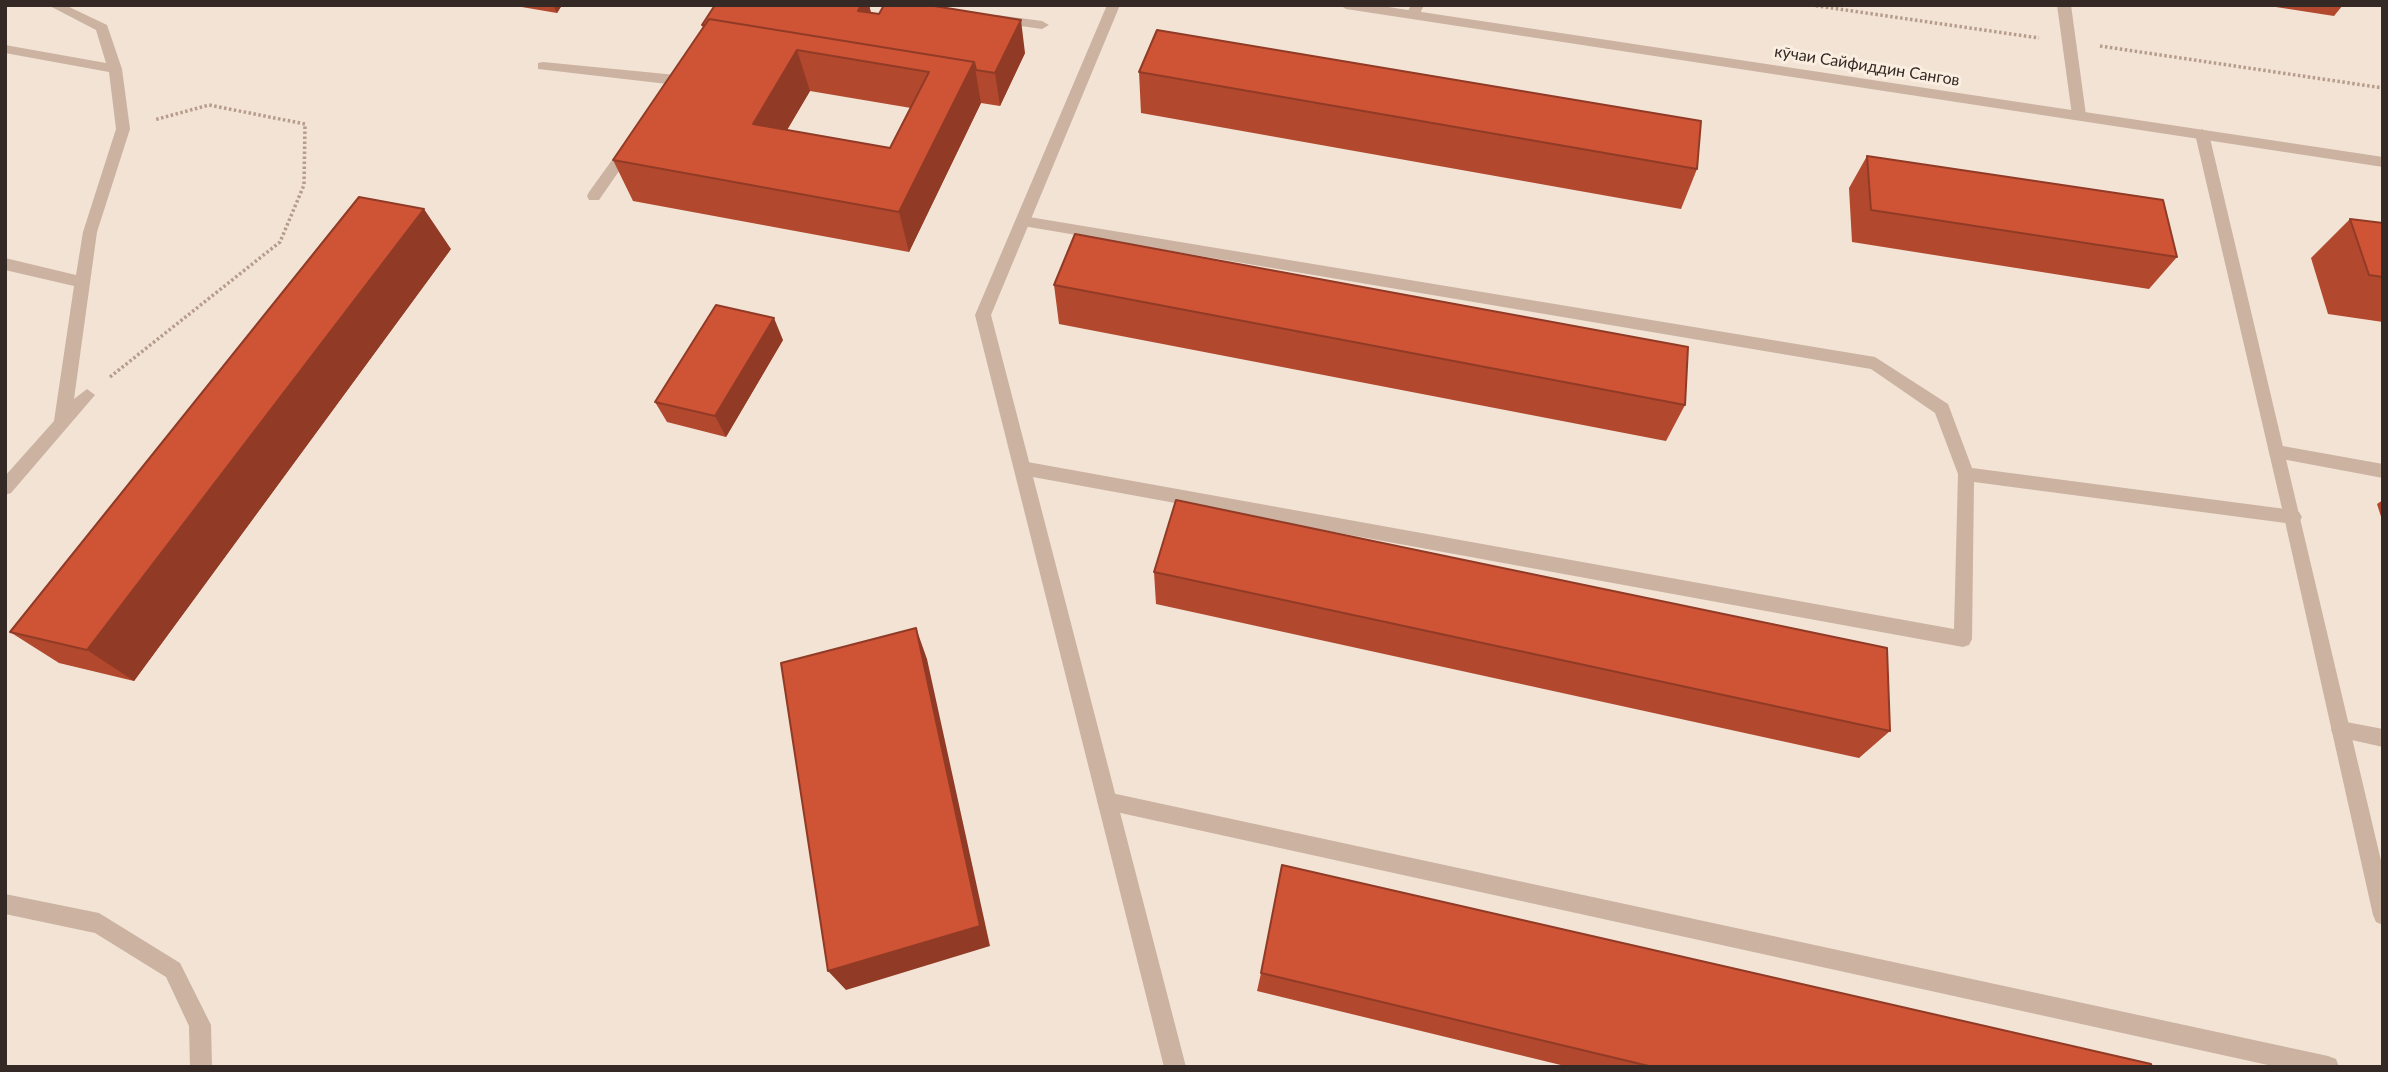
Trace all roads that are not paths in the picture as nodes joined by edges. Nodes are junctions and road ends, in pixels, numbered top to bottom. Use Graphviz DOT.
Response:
graph roads {
  1 [pos="54,5"];
  2 [pos="1114,5"];
  3 [pos="1346,5"];
  4 [pos="2064,5"];
  5 [pos="1416,10"];
  6 [pos="977,16"];
  7 [pos="1042,26"];
  8 [pos="5,49"];
  9 [pos="542,66"];
  10 [pos="115,69"];
  11 [pos="676,80"];
  12 [pos="2080,115"];
  13 [pos="638,133"];
  14 [pos="2202,134"];
  15 [pos="2383,162"];
  16 [pos="594,196"];
  17 [pos="1023,221"];
  18 [pos="5,264"];
  19 [pos="82,282"];
  20 [pos="87,395"];
  21 [pos="62,424"];
  22 [pos="2277,452"];
  23 [pos="1023,468"];
  24 [pos="2383,471"];
  25 [pos="1966,474"];
  26 [pos="5,488"];
  27 [pos="2293,517"];
  28 [pos="2341,730"];
  29 [pos="2383,737"];
  30 [pos="1107,801"];
  31 [pos="5,904"];
  32 [pos="2383,915"];
  33 [pos="201,1067"];
  34 [pos="1175,1067"];
  35 [pos="2328,1067"];
  1 -- 10 [label="street"];
  2 -- 17 [label="street"];
  3 -- 5 [label="street, кӯчаи Сайфиддин Сангов"];
  4 -- 12 [label="street"];
  5 -- 12 [label="street, кӯчаи Сайфиддин Сангов"];
  6 -- 7 [label="street"];
  8 -- 10 [label="street"];
  9 -- 11 [label="street"];
  10 -- 19 [label="street"];
  12 -- 14 [label="street, кӯчаи Сайфиддин Сангов"];
  13 -- 16 [label="street"];
  14 -- 15 [label="street, кӯчаи Сайфиддин Сангов"];
  14 -- 22 [label="street"];
  17 -- 23 [label="street"];
  17 -- 25 [label="street"];
  18 -- 19 [label="street"];
  19 -- 21 [label="street"];
  20 -- 21 [label="street"];
  21 -- 26 [label="street"];
  22 -- 24 [label="street"];
  22 -- 27 [label="street"];
  23 -- 25 [label="street"];
  23 -- 30 [label="street"];
  25 -- 27 [label="street"];
  27 -- 28 [label="street"];
  28 -- 29 [label="street"];
  28 -- 32 [label="street"];
  30 -- 34 [label="street"];
  30 -- 35 [label="street"];
  31 -- 33 [label="street"];
}
